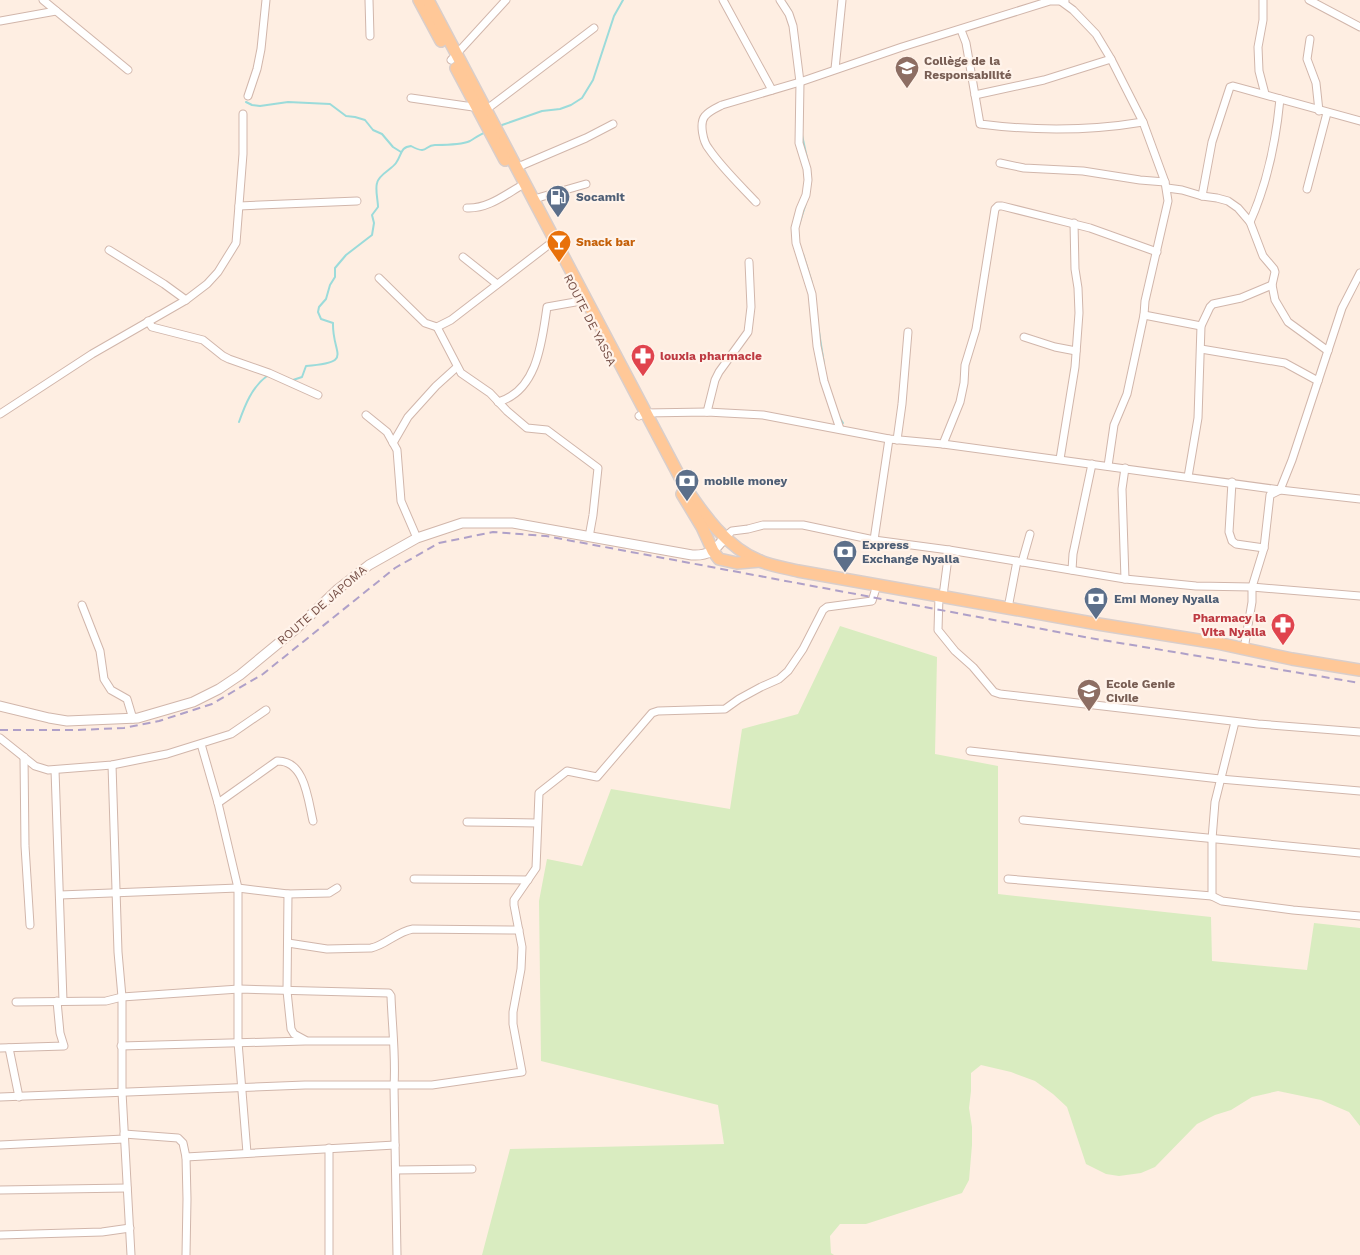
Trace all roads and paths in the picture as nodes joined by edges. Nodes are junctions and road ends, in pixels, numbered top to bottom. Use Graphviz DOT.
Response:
graph roads {
  1 [pos="43,0"];
  2 [pos="266,0"];
  3 [pos="369,0"];
  4 [pos="419,0"];
  5 [pos="428,0"];
  6 [pos="506,0"];
  7 [pos="723,0"];
  8 [pos="780,0"];
  9 [pos="842,0"];
  10 [pos="1074,0"];
  11 [pos="1263,0"];
  12 [pos="1309,0"];
  13 [pos="1049,1"];
  14 [pos="1065,1"];
  15 [pos="1073,10"];
  16 [pos="56,11"];
  17 [pos="0,21"];
  18 [pos="594,28"];
  19 [pos="1360,28"];
  20 [pos="962,30"];
  21 [pos="370,36"];
  22 [pos="1310,39"];
  23 [pos="454,57"];
  24 [pos="1111,59"];
  25 [pos="835,69"];
  26 [pos="128,70"];
  27 [pos="800,82"];
  28 [pos="772,90"];
  29 [pos="1265,94"];
  30 [pos="975,95"];
  31 [pos="248,96"];
  32 [pos="411,98"];
  33 [pos="1280,99"];
  34 [pos="482,108"];
  35 [pos="1319,111"];
  36 [pos="1327,113"];
  37 [pos="243,114"];
  38 [pos="1360,121"];
  39 [pos="1143,122"];
  40 [pos="613,124"];
  41 [pos="1000,163"];
  42 [pos="518,167"];
  43 [pos="586,184"];
  44 [pos="523,185"];
  45 [pos="1166,185"];
  46 [pos="1307,189"];
  47 [pos="1202,196"];
  48 [pos="534,199"];
  49 [pos="357,202"];
  50 [pos="756,202"];
  51 [pos="240,206"];
  52 [pos="467,208"];
  53 [pos="1250,222"];
  54 [pos="1074,223"];
  55 [pos="554,242"];
  56 [pos="109,250"];
  57 [pos="1157,252"];
  58 [pos="463,257"];
  59 [pos="749,262"];
  60 [pos="1360,273"];
  61 [pos="379,278"];
  62 [pos="497,284"];
  63 [pos="1272,285"];
  64 [pos="186,300"];
  65 [pos="581,301"];
  66 [pos="1144,315"];
  67 [pos="148,321"];
  68 [pos="1201,326"];
  69 [pos="437,327"];
  70 [pos="908,332"];
  71 [pos="1024,337"];
  72 [pos="1201,349"];
  73 [pos="1076,351"];
  74 [pos="1328,351"];
  75 [pos="457,367"];
  76 [pos="1318,381"];
  77 [pos="318,395"];
  78 [pos="498,402"];
  79 [pos="706,412"];
  80 [pos="0,414"];
  81 [pos="366,415"];
  82 [pos="642,415"];
  83 [pos="840,429"];
  84 [pos="893,439"];
  85 [pos="393,443"];
  86 [pos="943,444"];
  87 [pos="1060,460"];
  88 [pos="1092,464"];
  89 [pos="1108,466"];
  90 [pos="1125,468"];
  91 [pos="1188,477"];
  92 [pos="1232,482"];
  93 [pos="1280,490"];
  94 [pos="1360,499"];
  95 [pos="694,508"];
  96 [pos="1030,534"];
  97 [pos="589,536"];
  98 [pos="725,537"];
  99 [pos="418,538"];
  100 [pos="874,540"];
  101 [pos="1264,548"];
  102 [pos="948,550"];
  103 [pos="713,551"];
  104 [pos="760,561"];
  105 [pos="1020,562"];
  106 [pos="1072,570"];
  107 [pos="1125,579"];
  108 [pos="877,585"];
  109 [pos="1252,587"];
  110 [pos="941,596"];
  111 [pos="1360,596"];
  112 [pos="82,605"];
  113 [pos="1008,608"];
  114 [pos="1244,649"];
  115 [pos="1360,670"];
  116 [pos="0,706"];
  117 [pos="266,710"];
  118 [pos="133,719"];
  119 [pos="1235,722"];
  120 [pos="1360,732"];
  121 [pos="0,738"];
  122 [pos="201,744"];
  123 [pos="970,751"];
  124 [pos="24,757"];
  125 [pos="112,765"];
  126 [pos="56,770"];
  127 [pos="1220,779"];
  128 [pos="1360,791"];
  129 [pos="218,803"];
  130 [pos="1023,820"];
  131 [pos="313,821"];
  132 [pos="467,822"];
  133 [pos="537,823"];
  134 [pos="1212,839"];
  135 [pos="1360,853"];
  136 [pos="414,879"];
  137 [pos="1008,879"];
  138 [pos="528,880"];
  139 [pos="238,888"];
  140 [pos="337,888"];
  141 [pos="117,893"];
  142 [pos="288,894"];
  143 [pos="60,895"];
  144 [pos="1212,896"];
  145 [pos="1360,916"];
  146 [pos="30,925"];
  147 [pos="518,930"];
  148 [pos="288,944"];
  149 [pos="238,989"];
  150 [pos="287,991"];
  151 [pos="122,997"];
  152 [pos="60,1001"];
  153 [pos="16,1002"];
  154 [pos="306,1041"];
  155 [pos="392,1041"];
  156 [pos="238,1042"];
  157 [pos="121,1046"];
  158 [pos="0,1048"];
  159 [pos="9,1048"];
  160 [pos="394,1086"];
  161 [pos="242,1088"];
  162 [pos="122,1092"];
  163 [pos="0,1096"];
  164 [pos="19,1097"];
  165 [pos="124,1137"];
  166 [pos="0,1145"];
  167 [pos="395,1145"];
  168 [pos="330,1148"];
  169 [pos="247,1153"];
  170 [pos="186,1156"];
  171 [pos="472,1169"];
  172 [pos="396,1170"];
  173 [pos="127,1188"];
  174 [pos="0,1190"];
  175 [pos="130,1228"];
  176 [pos="0,1235"];
  177 [pos="131,1255"];
  178 [pos="186,1255"];
  179 [pos="329,1255"];
  180 [pos="397,1255"];
  1 -- 16 [label="street"];
  2 -- 31 [label="street"];
  3 -- 21 [label="street"];
  4 -- 23 [label="main road, ROUTE DE YASSA"];
  5 -- 23 [label="main road, ROUTE DE YASSA"];
  6 -- 23 [label="street"];
  7 -- 28 [label="street"];
  8 -- 27 [label="street"];
  9 -- 25 [label="street"];
  10 -- 15 [label="street"];
  11 -- 29 [label="street"];
  12 -- 19 [label="street"];
  13 -- 14 [label="street"];
  13 -- 20 [label="street"];
  14 -- 15 [label="street"];
  15 -- 24 [label="street"];
  16 -- 17 [label="street"];
  16 -- 26 [label="street"];
  18 -- 34 [label="street"];
  20 -- 25 [label="street"];
  20 -- 30 [label="street"];
  22 -- 35 [label="street"];
  23 -- 34 [label="main road, ROUTE DE YASSA"];
  24 -- 30 [label="street"];
  24 -- 39 [label="street"];
  25 -- 27 [label="street"];
  27 -- 28 [label="street"];
  27 -- 83 [label="street"];
  28 -- 50 [label="street"];
  29 -- 33 [label="street"];
  29 -- 47 [label="street"];
  30 -- 39 [label="street"];
  32 -- 34 [label="street"];
  33 -- 35 [label="street"];
  33 -- 53 [label="street"];
  34 -- 42 [label="main road, ROUTE DE YASSA"];
  34 -- 44 [label="main road, ROUTE DE YASSA"];
  35 -- 36 [label="street"];
  36 -- 38 [label="street"];
  36 -- 46 [label="street"];
  37 -- 51 [label="street"];
  39 -- 45 [label="street"];
  40 -- 42 [label="street"];
  41 -- 45 [label="street"];
  42 -- 44 [label="main road, ROUTE DE YASSA"];
  43 -- 48 [label="street"];
  44 -- 48 [label="main road, ROUTE DE YASSA"];
  44 -- 52 [label="street"];
  44 -- 55 [label="main road, ROUTE DE YASSA"];
  45 -- 47 [label="street"];
  45 -- 57 [label="street"];
  47 -- 53 [label="street"];
  48 -- 55 [label="main road, ROUTE DE YASSA"];
  49 -- 51 [label="street"];
  51 -- 64 [label="street"];
  53 -- 63 [label="street"];
  54 -- 57 [label="street"];
  54 -- 73 [label="street"];
  54 -- 86 [label="street"];
  55 -- 62 [label="street"];
  55 -- 65 [label="main road, ROUTE DE YASSA"];
  55 -- 82 [label="main road, ROUTE DE YASSA"];
  56 -- 64 [label="street"];
  57 -- 66 [label="street"];
  58 -- 62 [label="street"];
  59 -- 79 [label="street"];
  60 -- 74 [label="street"];
  61 -- 69 [label="street"];
  62 -- 69 [label="street"];
  63 -- 68 [label="street"];
  63 -- 74 [label="street"];
  64 -- 67 [label="street"];
  65 -- 78 [label="street"];
  65 -- 82 [label="main road, ROUTE DE YASSA"];
  66 -- 68 [label="street"];
  66 -- 89 [label="street"];
  67 -- 77 [label="street"];
  67 -- 80 [label="street"];
  68 -- 72 [label="street"];
  69 -- 75 [label="street"];
  70 -- 84 [label="street"];
  71 -- 73 [label="street"];
  72 -- 76 [label="street"];
  72 -- 91 [label="street"];
  73 -- 87 [label="street"];
  74 -- 76 [label="street"];
  75 -- 78 [label="street"];
  75 -- 85 [label="street"];
  76 -- 93 [label="street"];
  78 -- 97 [label="street"];
  79 -- 82 [label="street"];
  79 -- 83 [label="street"];
  81 -- 85 [label="street"];
  82 -- 95 [label="main road, ROUTE DE YASSA"];
  83 -- 84 [label="street"];
  84 -- 86 [label="street"];
  84 -- 100 [label="street"];
  85 -- 99 [label="street"];
  86 -- 87 [label="street"];
  87 -- 88 [label="street"];
  88 -- 89 [label="street"];
  88 -- 106 [label="street"];
  89 -- 90 [label="street"];
  90 -- 91 [label="street"];
  90 -- 107 [label="street"];
  91 -- 92 [label="street"];
  92 -- 93 [label="street"];
  92 -- 101 [label="street"];
  93 -- 94 [label="street"];
  93 -- 101 [label="street"];
  95 -- 98 [label="main road"];
  95 -- 103 [label="main road"];
  96 -- 105 [label="street"];
  97 -- 99 [label="street, ROUTE DE JAPOMA"];
  97 -- 103 [label="street, ROUTE DE JAPOMA"];
  98 -- 100 [label="street"];
  98 -- 103 [label="street"];
  98 -- 104 [label="main road"];
  99 -- 118 [label="street, ROUTE DE JAPOMA"];
  100 -- 102 [label="street"];
  101 -- 109 [label="street"];
  102 -- 105 [label="street"];
  102 -- 110 [label="street"];
  103 -- 104 [label="main road"];
  104 -- 108 [label="main road"];
  105 -- 106 [label="street"];
  105 -- 113 [label="street"];
  106 -- 107 [label="street"];
  107 -- 109 [label="street"];
  108 -- 110 [label="main road"];
  108 -- 133 [label="street"];
  109 -- 111 [label="street"];
  109 -- 114 [label="street"];
  110 -- 113 [label="main road"];
  110 -- 119 [label="street"];
  112 -- 118 [label="street"];
  113 -- 114 [label="main road"];
  114 -- 115 [label="main road"];
  116 -- 118 [label="street, ROUTE DE JAPOMA"];
  117 -- 122 [label="street"];
  119 -- 120 [label="street"];
  119 -- 127 [label="street"];
  121 -- 124 [label="street"];
  122 -- 125 [label="street"];
  122 -- 129 [label="street"];
  123 -- 127 [label="street"];
  124 -- 126 [label="street"];
  124 -- 146 [label="street"];
  125 -- 126 [label="street"];
  125 -- 141 [label="street"];
  126 -- 143 [label="street"];
  127 -- 128 [label="street"];
  127 -- 134 [label="street"];
  129 -- 131 [label="street"];
  129 -- 139 [label="street"];
  130 -- 134 [label="street"];
  132 -- 133 [label="street"];
  133 -- 138 [label="street"];
  134 -- 135 [label="street"];
  134 -- 144 [label="street"];
  136 -- 138 [label="street"];
  137 -- 144 [label="street"];
  138 -- 147 [label="street"];
  139 -- 141 [label="street"];
  139 -- 142 [label="street"];
  139 -- 149 [label="street"];
  140 -- 142 [label="street"];
  141 -- 143 [label="street"];
  141 -- 151 [label="street"];
  142 -- 148 [label="street"];
  143 -- 152 [label="street"];
  144 -- 145 [label="street"];
  147 -- 148 [label="street"];
  147 -- 160 [label="street"];
  148 -- 150 [label="street"];
  149 -- 150 [label="street"];
  149 -- 151 [label="street"];
  149 -- 156 [label="street"];
  150 -- 154 [label="street"];
  150 -- 155 [label="street"];
  151 -- 152 [label="street"];
  151 -- 157 [label="street"];
  152 -- 153 [label="street"];
  152 -- 159 [label="street"];
  154 -- 155 [label="street"];
  154 -- 156 [label="street"];
  155 -- 160 [label="street"];
  156 -- 157 [label="street"];
  156 -- 161 [label="street"];
  157 -- 162 [label="street"];
  158 -- 159 [label="street"];
  159 -- 164 [label="street"];
  160 -- 161 [label="street"];
  160 -- 167 [label="street"];
  161 -- 162 [label="street"];
  161 -- 169 [label="street"];
  162 -- 164 [label="street"];
  162 -- 165 [label="street"];
  163 -- 164 [label="street"];
  165 -- 166 [label="street"];
  165 -- 170 [label="street"];
  165 -- 173 [label="street"];
  167 -- 168 [label="street"];
  167 -- 172 [label="street"];
  168 -- 169 [label="street"];
  168 -- 179 [label="street"];
  169 -- 170 [label="street"];
  170 -- 178 [label="street"];
  171 -- 172 [label="street"];
  172 -- 180 [label="street"];
  173 -- 174 [label="street"];
  173 -- 175 [label="street"];
  175 -- 176 [label="street"];
  175 -- 177 [label="street"];
}
